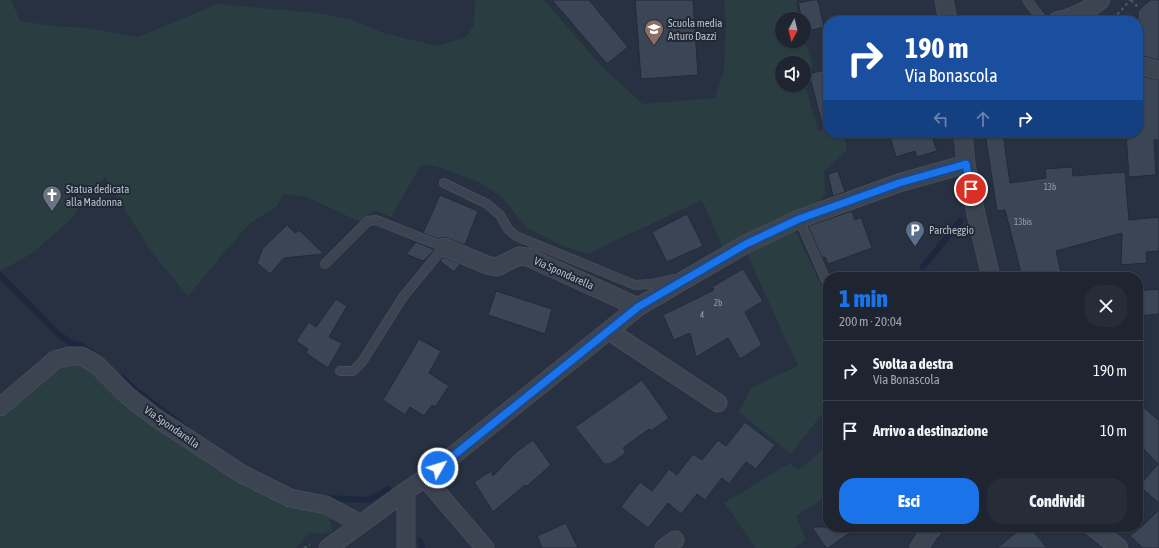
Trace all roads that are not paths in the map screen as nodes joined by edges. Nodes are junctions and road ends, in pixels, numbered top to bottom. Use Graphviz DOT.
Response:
graph roads {
  1 [pos="944,0"];
  2 [pos="1027,0"];
  3 [pos="1101,0"];
  4 [pos="947,16"];
  5 [pos="1039,16"];
  6 [pos="1075,16"];
  7 [pos="1143,66"];
  8 [pos="1159,70"];
  9 [pos="963,138"];
  10 [pos="966,164"];
  11 [pos="444,183"];
  12 [pos="799,219"];
  13 [pos="444,247"];
  14 [pos="326,264"];
  15 [pos="990,272"];
  16 [pos="823,274"];
  17 [pos="681,282"];
  18 [pos="638,307"];
  19 [pos="609,331"];
  20 [pos="340,371"];
  21 [pos="718,403"];
  22 [pos="0,407"];
  23 [pos="425,478"];
  24 [pos="406,491"];
  25 [pos="361,524"];
  26 [pos="929,532"];
  27 [pos="1099,532"];
  28 [pos="328,548"];
  29 [pos="406,548"];
  30 [pos="485,548"];
  31 [pos="919,548"];
  32 [pos="1119,548"];
  1 -- 4 [label="street"];
  2 -- 5 [label="lane"];
  3 -- 6 [label="street"];
  7 -- 8 [label="street"];
  9 -- 10 [label="street"];
  10 -- 12 [label="street"];
  10 -- 15 [label="street"];
  11 -- 17 [label="lane"];
  12 -- 16 [label="lane"];
  12 -- 17 [label="street"];
  13 -- 14 [label="lane"];
  13 -- 18 [label="street, Via Spondarella"];
  13 -- 20 [label="lane"];
  17 -- 18 [label="street"];
  18 -- 19 [label="street"];
  19 -- 21 [label="street"];
  19 -- 23 [label="street"];
  22 -- 25 [label="street, Via Spondarella"];
  23 -- 24 [label="street"];
  23 -- 30 [label="street"];
  24 -- 25 [label="street"];
  24 -- 29 [label="street"];
  25 -- 28 [label="street"];
  26 -- 31 [label="street"];
  27 -- 32 [label="street"];
}
